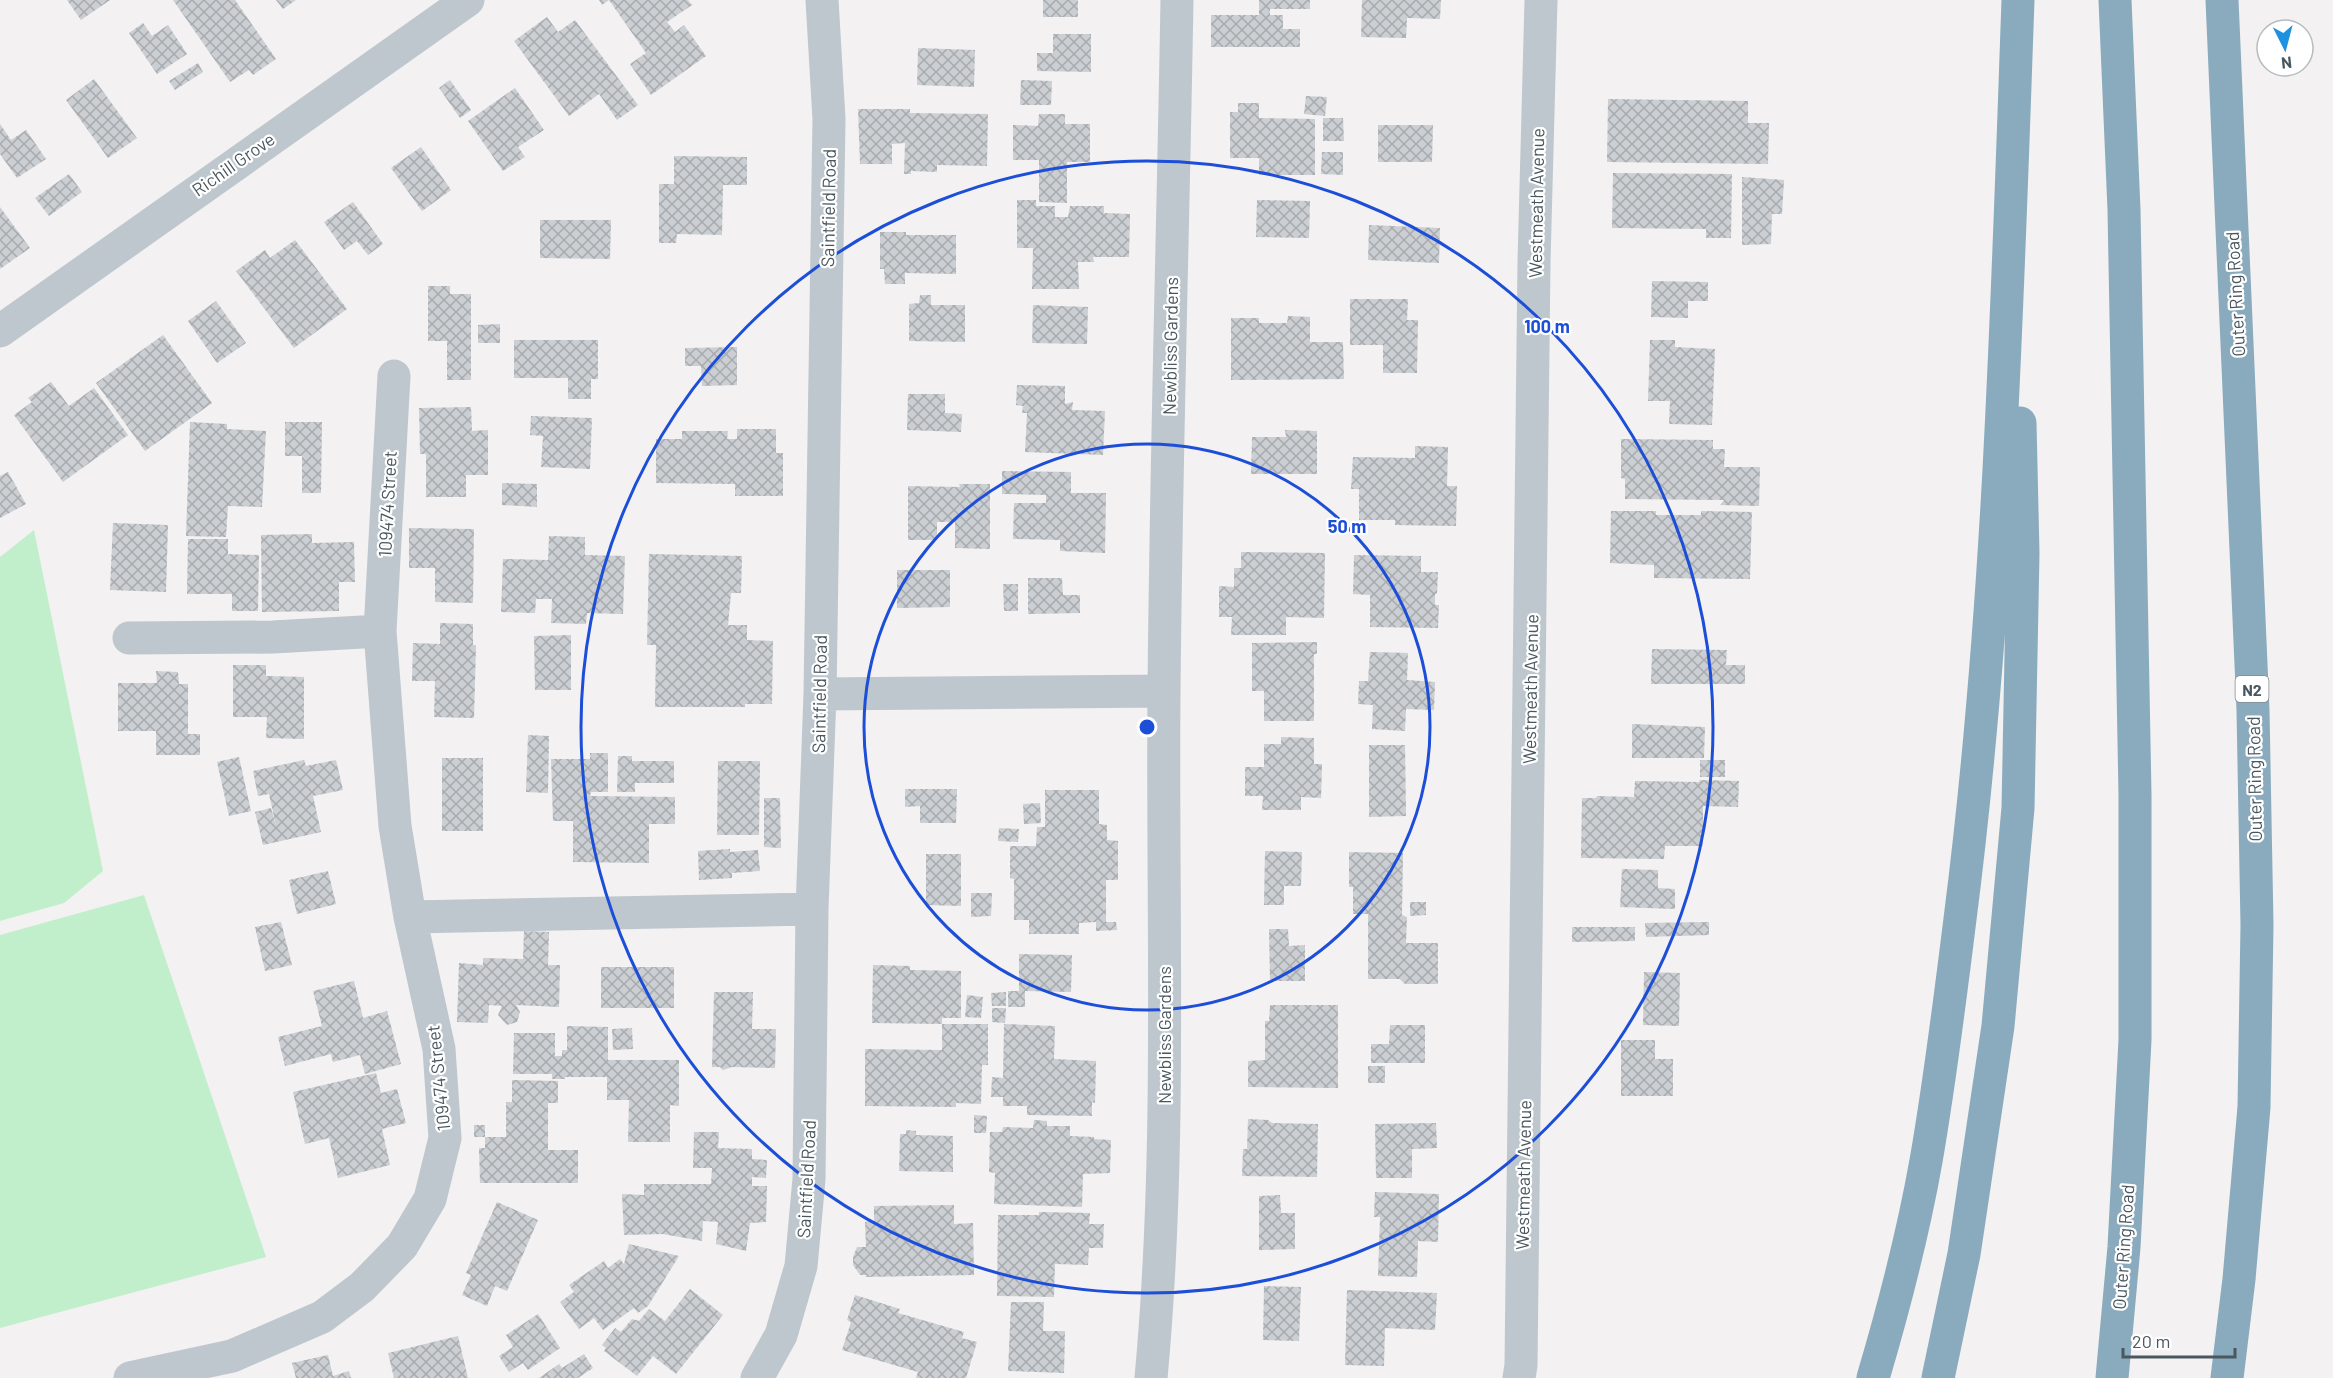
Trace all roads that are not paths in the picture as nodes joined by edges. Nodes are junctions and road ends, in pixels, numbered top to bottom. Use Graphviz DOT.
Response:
graph roads {
  1 [pos="468,0"];
  2 [pos="822,0"];
  3 [pos="1176,0"];
  4 [pos="1541,0"];
  5 [pos="2018,0"];
  6 [pos="2115,0"];
  7 [pos="2222,0"];
  8 [pos="2013,142"];
  9 [pos="0,331"];
  10 [pos="394,376"];
  11 [pos="380,631"];
  12 [pos="129,638"];
  13 [pos="1164,691"];
  14 [pos="820,694"];
  15 [pos="812,909"];
  16 [pos="410,917"];
  17 [pos="234,1367"];
  18 [pos="130,1378"];
  19 [pos="757,1378"];
  20 [pos="1151,1378"];
  21 [pos="1519,1378"];
  22 [pos="1873,1378"];
  23 [pos="1938,1378"];
  24 [pos="2112,1378"];
  25 [pos="2227,1378"];
  1 -- 9 [label="street, Richill Grove"];
  2 -- 14 [label="street, Saintfield Road"];
  3 -- 13 [label="street, Newbliss Gardens"];
  4 -- 21 [label="street, Westmeath Avenue"];
  5 -- 8 [label="highway"];
  6 -- 24 [label="highway, Outer Ring Road"];
  7 -- 25 [label="highway, Outer Ring Road / N2"];
  8 -- 22 [label="highway"];
  8 -- 23 [label="highway"];
  10 -- 11 [label="street, 109474 Street"];
  11 -- 12 [label="street"];
  11 -- 16 [label="street, 109474 Street"];
  13 -- 14 [label="street"];
  13 -- 20 [label="street, Newbliss Gardens"];
  14 -- 15 [label="street, Saintfield Road"];
  15 -- 16 [label="street"];
  15 -- 19 [label="street, Saintfield Road"];
  16 -- 17 [label="street, 109474 Street"];
  17 -- 18 [label="street, 109474 Street"];
}
